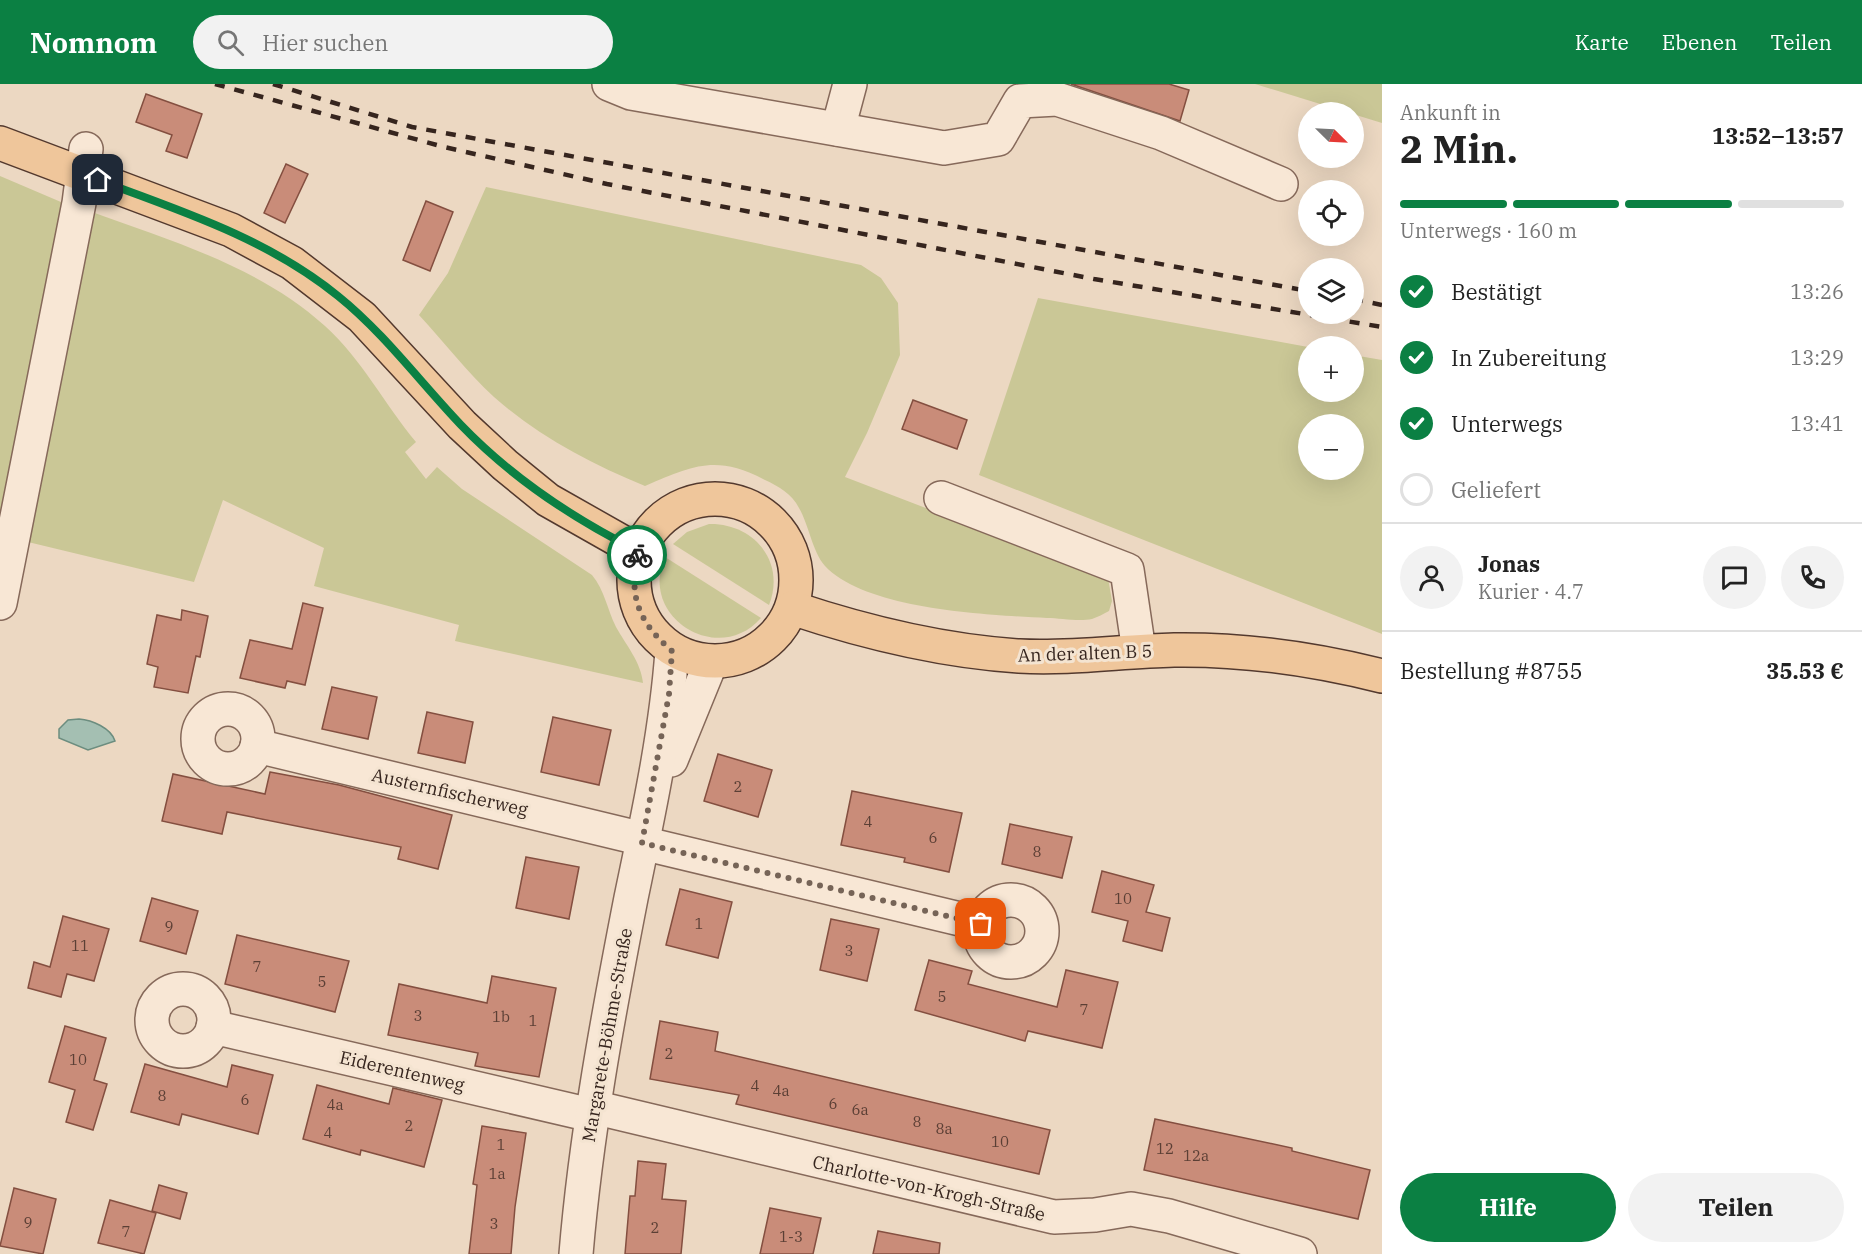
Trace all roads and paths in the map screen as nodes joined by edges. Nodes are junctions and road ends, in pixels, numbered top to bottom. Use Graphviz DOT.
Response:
graph roads {
  1 [pos="609,84"];
  2 [pos="850,84"];
  3 [pos="1010,93"];
  4 [pos="838,129"];
  5 [pos="0,143"];
  6 [pos="84,162"];
  7 [pos="1281,184"];
  8 [pos="941,498"];
  9 [pos="638,551"];
  10 [pos="0,603"];
  11 [pos="792,608"];
  12 [pos="672,651"];
  13 [pos="1139,651"];
  14 [pos="711,662"];
  15 [pos="1382,676"];
  16 [pos="257,746"];
  17 [pos="644,833"];
  18 [pos="981,924"];
  19 [pos="213,1027"];
  20 [pos="592,1111"];
  21 [pos="576,1254"];
  22 [pos="1300,1254"];
  1 -- 4 [label="street"];
  2 -- 4 [label="street"];
  3 -- 4 [label="street"];
  3 -- 7 [label="street"];
  5 -- 6 [label="main road"];
  6 -- 9 [label="main road"];
  6 -- 10 [label="street"];
  8 -- 13 [label="street"];
  9 -- 11 [label="main road"];
  9 -- 12 [label="main road"];
  11 -- 13 [label="main road, An der alten B 5"];
  11 -- 14 [label="main road"];
  12 -- 14 [label="main road"];
  12 -- 17 [label="street, Margarete-Böhme-Straße"];
  13 -- 15 [label="main road, An der alten B 5"];
  14 -- 17 [label="street, Margarete-Böhme-Straße"];
  16 -- 17 [label="street, Austernfischerweg"];
  17 -- 18 [label="street, Austernfischerweg"];
  17 -- 20 [label="street, Margarete-Böhme-Straße"];
  19 -- 20 [label="street, Eiderentenweg"];
  20 -- 21 [label="street, Margarete-Böhme-Straße"];
  20 -- 22 [label="street, Charlotte-von-Krogh-Straße"];
}
